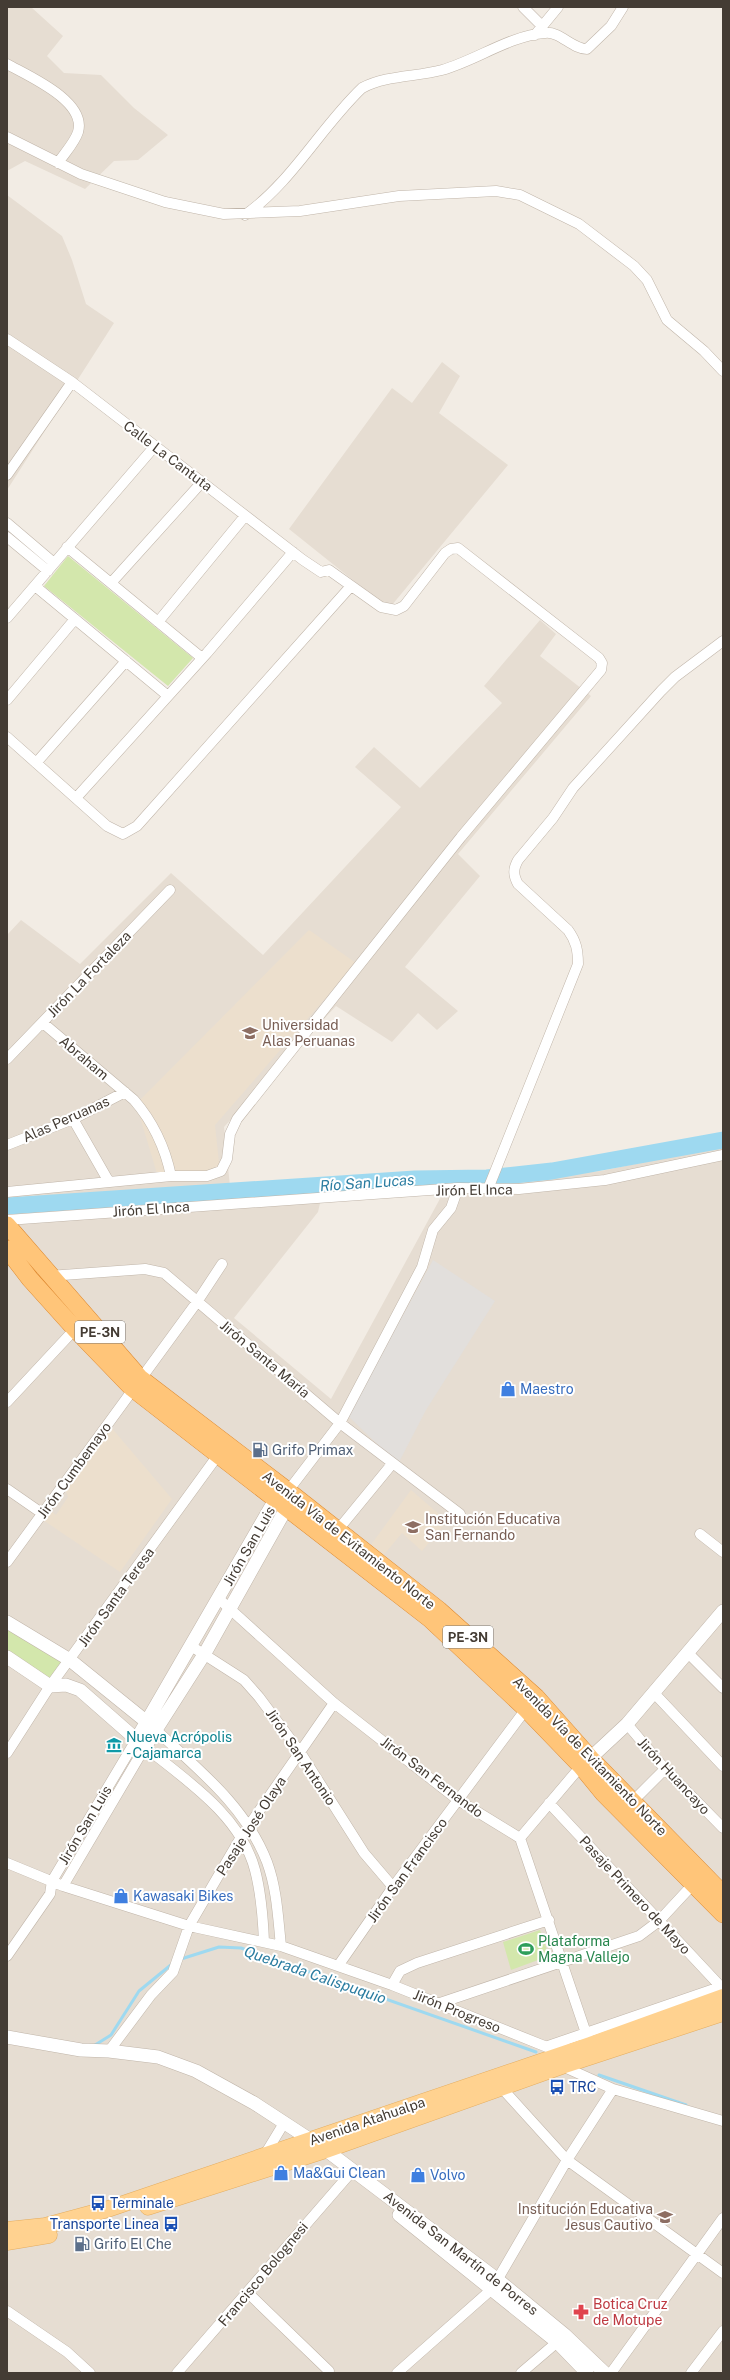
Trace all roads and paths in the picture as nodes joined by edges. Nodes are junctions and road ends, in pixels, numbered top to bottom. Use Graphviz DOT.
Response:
graph roads {
  1 [pos="523,7"];
  2 [pos="558,7"];
  3 [pos="623,7"];
  4 [pos="542,26"];
  5 [pos="535,35"];
  6 [pos="7,64"];
  7 [pos="7,137"];
  8 [pos="58,163"];
  9 [pos="245,215"];
  10 [pos="7,339"];
  11 [pos="723,371"];
  12 [pos="72,382"];
  13 [pos="155,446"];
  14 [pos="7,475"];
  15 [pos="202,482"];
  16 [pos="245,516"];
  17 [pos="7,523"];
  18 [pos="7,537"];
  19 [pos="67,547"];
  20 [pos="293,552"];
  21 [pos="51,567"];
  22 [pos="111,583"];
  23 [pos="35,586"];
  24 [pos="352,586"];
  25 [pos="7,618"];
  26 [pos="75,619"];
  27 [pos="158,622"];
  28 [pos="723,641"];
  29 [pos="202,658"];
  30 [pos="126,661"];
  31 [pos="168,696"];
  32 [pos="7,700"];
  33 [pos="7,737"];
  34 [pos="36,763"];
  35 [pos="76,798"];
  36 [pos="170,890"];
  37 [pos="43,1023"];
  38 [pos="7,1058"];
  39 [pos="125,1092"];
  40 [pos="73,1119"];
  41 [pos="7,1145"];
  42 [pos="723,1155"];
  43 [pos="171,1176"];
  44 [pos="109,1182"];
  45 [pos="489,1187"];
  46 [pos="458,1188"];
  47 [pos="7,1192"];
  48 [pos="7,1220"];
  49 [pos="7,1225"];
  50 [pos="7,1249"];
  51 [pos="222,1264"];
  52 [pos="49,1276"];
  53 [pos="197,1302"];
  54 [pos="75,1329"];
  55 [pos="136,1383"];
  56 [pos="7,1402"];
  57 [pos="340,1423"];
  58 [pos="223,1449"];
  59 [pos="392,1464"];
  60 [pos="7,1490"];
  61 [pos="284,1499"];
  62 [pos="42,1514"];
  63 [pos="460,1514"];
  64 [pos="337,1531"];
  65 [pos="700,1534"];
  66 [pos="723,1552"];
  67 [pos="7,1562"];
  68 [pos="406,1591"];
  69 [pos="218,1599"];
  70 [pos="229,1609"];
  71 [pos="722,1614"];
  72 [pos="7,1622"];
  73 [pos="191,1646"];
  74 [pos="205,1653"];
  75 [pos="688,1653"];
  76 [pos="7,1657"];
  77 [pos="70,1660"];
  78 [pos="50,1686"];
  79 [pos="723,1688"];
  80 [pos="654,1693"];
  81 [pos="334,1703"];
  82 [pos="531,1703"];
  83 [pos="147,1722"];
  84 [pos="627,1724"];
  85 [pos="157,1731"];
  86 [pos="141,1743"];
  87 [pos="300,1752"];
  88 [pos="7,1753"];
  89 [pos="586,1762"];
  90 [pos="723,1766"];
  91 [pos="665,1769"];
  92 [pos="458,1800"];
  93 [pos="633,1800"];
  94 [pos="549,1803"];
  95 [pos="249,1825"];
  96 [pos="723,1828"];
  97 [pos="241,1836"];
  98 [pos="520,1838"];
  99 [pos="7,1863"];
  100 [pos="698,1879"];
  101 [pos="52,1881"];
  102 [pos="63,1886"];
  103 [pos="393,1887"];
  104 [pos="722,1890"];
  105 [pos="723,1914"];
  106 [pos="549,1920"];
  107 [pos="659,1921"];
  108 [pos="189,1926"];
  109 [pos="264,1942"];
  110 [pos="281,1946"];
  111 [pos="7,1956"];
  112 [pos="562,1961"];
  113 [pos="338,1966"];
  114 [pos="392,1985"];
  115 [pos="722,1990"];
  116 [pos="437,2004"];
  117 [pos="719,2016"];
  118 [pos="8,2040"];
  119 [pos="547,2046"];
  120 [pos="584,2047"];
  121 [pos="109,2051"];
  122 [pos="562,2066"];
  123 [pos="498,2083"];
  124 [pos="613,2089"];
  125 [pos="723,2121"];
  126 [pos="284,2123"];
  127 [pos="318,2148"];
  128 [pos="264,2156"];
  129 [pos="567,2160"];
  130 [pos="348,2176"];
  131 [pos="723,2218"];
  132 [pos="7,2230"];
  133 [pos="7,2242"];
  134 [pos="697,2254"];
  135 [pos="723,2273"];
  136 [pos="495,2284"];
  137 [pos="247,2292"];
  138 [pos="7,2311"];
  139 [pos="723,2331"];
  140 [pos="561,2339"];
  141 [pos="329,2371"];
  142 [pos="90,2373"];
  143 [pos="177,2373"];
  144 [pos="397,2373"];
  145 [pos="521,2373"];
  146 [pos="587,2373"];
  147 [pos="605,2373"];
  148 [pos="611,2373"];
  149 [pos="691,2373"];
  1 -- 4 [label="street"];
  2 -- 4 [label="street"];
  3 -- 5 [label="street"];
  4 -- 5 [label="street"];
  5 -- 9 [label="street"];
  6 -- 8 [label="street"];
  7 -- 8 [label="street"];
  8 -- 9 [label="street"];
  9 -- 11 [label="street"];
  10 -- 12 [label="street, Calle La Cantuta"];
  12 -- 13 [label="street, Calle La Cantuta"];
  12 -- 14 [label="street"];
  13 -- 15 [label="street, Calle La Cantuta"];
  13 -- 19 [label="street"];
  15 -- 16 [label="street, Calle La Cantuta"];
  15 -- 22 [label="street"];
  16 -- 20 [label="street, Calle La Cantuta"];
  16 -- 27 [label="street"];
  17 -- 21 [label="street"];
  18 -- 21 [label="street"];
  19 -- 21 [label="street"];
  19 -- 22 [label="street"];
  20 -- 24 [label="street, Calle La Cantuta"];
  20 -- 29 [label="street"];
  21 -- 23 [label="street"];
  22 -- 27 [label="street"];
  23 -- 25 [label="street"];
  23 -- 26 [label="street"];
  24 -- 35 [label="street"];
  24 -- 43 [label="street, Calle La Cantuta"];
  26 -- 30 [label="street"];
  26 -- 32 [label="street"];
  27 -- 29 [label="street"];
  28 -- 45 [label="street"];
  29 -- 31 [label="street"];
  30 -- 31 [label="street"];
  30 -- 34 [label="street"];
  31 -- 35 [label="street"];
  33 -- 34 [label="street"];
  34 -- 35 [label="street"];
  36 -- 37 [label="street, Jirón La Fortaleza"];
  37 -- 38 [label="street, Jirón La Fortaleza"];
  37 -- 39 [label="street, Abraham"];
  39 -- 40 [label="street, Alas Peruanas"];
  39 -- 43 [label="street, Abraham"];
  40 -- 41 [label="street, Alas Peruanas"];
  40 -- 44 [label="street"];
  42 -- 45 [label="street, Jirón El Inca"];
  43 -- 44 [label="street"];
  44 -- 47 [label="street"];
  45 -- 46 [label="street, Jirón El Inca"];
  46 -- 48 [label="street, Jirón El Inca"];
  46 -- 57 [label="street"];
  49 -- 52 [label="highway, PE-3N"];
  50 -- 54 [label="highway, PE-3N"];
  51 -- 53 [label="street, Jirón Cumbemayo"];
  52 -- 53 [label="street, Jirón Santa María"];
  52 -- 55 [label="highway, PE-3N"];
  53 -- 55 [label="street, Jirón Cumbemayo"];
  53 -- 57 [label="street, Jirón Santa María"];
  54 -- 55 [label="highway, PE-3N"];
  54 -- 56 [label="street"];
  55 -- 58 [label="highway, PE-3N"];
  55 -- 62 [label="street, Jirón Cumbemayo"];
  57 -- 59 [label="street, Jirón Santa María"];
  57 -- 61 [label="street"];
  58 -- 61 [label="highway, PE-3N"];
  58 -- 77 [label="street, Jirón Santa Teresa"];
  59 -- 63 [label="street, Jirón Santa María"];
  59 -- 64 [label="street"];
  60 -- 62 [label="street"];
  61 -- 64 [label="highway, Avenida Vía de Evitamiento Norte / PE-3N"];
  61 -- 68 [label="highway, PE-3N"];
  61 -- 69 [label="street, Jirón San Luis"];
  61 -- 70 [label="street, Jirón San Luis"];
  62 -- 67 [label="street, Jirón Cumbemayo"];
  64 -- 68 [label="highway, Avenida Vía de Evitamiento Norte / PE-3N"];
  65 -- 66 [label="street"];
  68 -- 82 [label="highway, Avenida Vía de Evitamiento Norte / PE-3N"];
  69 -- 70 [label="street, Jirón San Fernando"];
  69 -- 73 [label="street, Jirón San Luis"];
  70 -- 74 [label="street, Jirón San Luis"];
  70 -- 81 [label="street, Jirón San Fernando"];
  71 -- 75 [label="street"];
  72 -- 77 [label="street"];
  73 -- 74 [label="street, Jirón San Antonio"];
  73 -- 83 [label="street, Jirón San Luis"];
  74 -- 85 [label="street, Jirón San Luis"];
  74 -- 87 [label="street, Jirón San Antonio"];
  75 -- 79 [label="street"];
  75 -- 80 [label="street"];
  76 -- 78 [label="street"];
  77 -- 78 [label="street, Jirón Santa Teresa"];
  77 -- 83 [label="street"];
  78 -- 86 [label="street"];
  78 -- 88 [label="street, Jirón Santa Teresa"];
  80 -- 84 [label="street"];
  80 -- 90 [label="street"];
  81 -- 87 [label="street, Pasaje José Olaya"];
  81 -- 92 [label="street, Jirón San Fernando"];
  82 -- 89 [label="highway, Avenida Vía de Evitamiento Norte / PE-3N"];
  82 -- 92 [label="street, Jirón San Francisco"];
  83 -- 85 [label="street"];
  83 -- 86 [label="street, Jirón San Luis"];
  84 -- 89 [label="street"];
  84 -- 91 [label="street, Jirón Huancayo"];
  85 -- 86 [label="street, Jirón San Luis"];
  85 -- 95 [label="street"];
  86 -- 97 [label="street"];
  86 -- 101 [label="street, Jirón San Luis"];
  86 -- 102 [label="street, Jirón San Luis"];
  87 -- 95 [label="street, Pasaje José Olaya"];
  87 -- 103 [label="street, Jirón San Antonio"];
  89 -- 93 [label="highway, Avenida Vía de Evitamiento Norte / PE-3N"];
  89 -- 94 [label="street"];
  89 -- 100 [label="highway, PE-3N"];
  91 -- 93 [label="street"];
  91 -- 96 [label="street, Jirón Huancayo"];
  92 -- 98 [label="street, Jirón San Fernando"];
  92 -- 103 [label="street, Jirón San Francisco"];
  93 -- 100 [label="highway, Avenida Vía de Evitamiento Norte / PE-3N"];
  94 -- 98 [label="street"];
  94 -- 107 [label="street, Pasaje Primero de Mayo"];
  95 -- 97 [label="street, Pasaje José Olaya"];
  95 -- 110 [label="street"];
  97 -- 108 [label="street, Pasaje José Olaya"];
  97 -- 109 [label="street"];
  98 -- 106 [label="street"];
  99 -- 101 [label="street, Jirón Progreso"];
  100 -- 104 [label="highway, Avenida Vía de Evitamiento Norte / PE-3N"];
  100 -- 105 [label="highway, PE-3N"];
  100 -- 107 [label="street"];
  101 -- 102 [label="street, Jirón Progreso"];
  101 -- 111 [label="street, Jirón San Luis"];
  102 -- 108 [label="street, Jirón Progreso"];
  103 -- 113 [label="street, Jirón San Francisco"];
  106 -- 112 [label="street"];
  106 -- 114 [label="street"];
  107 -- 112 [label="street"];
  107 -- 115 [label="street, Pasaje Primero de Mayo"];
  108 -- 109 [label="street, Jirón Progreso"];
  108 -- 121 [label="street, Pasaje José Olaya"];
  109 -- 110 [label="street, Jirón Progreso"];
  110 -- 113 [label="street, Jirón Progreso"];
  112 -- 116 [label="street"];
  112 -- 120 [label="street"];
  113 -- 114 [label="street, Jirón Progreso"];
  114 -- 116 [label="street, Jirón Progreso"];
  115 -- 120 [label="main road, Avenida Atahualpa"];
  116 -- 119 [label="street, Jirón Progreso"];
  117 -- 120 [label="main road, Avenida Atahualpa"];
  118 -- 121 [label="street, Avenida San Martín de Porres"];
  119 -- 120 [label="street, Jirón Progreso"];
  119 -- 120 [label="street, Avenida Atahualpa"];
  120 -- 122 [label="main road, Avenida Atahualpa"];
  120 -- 123 [label="main road, Avenida Atahualpa"];
  121 -- 126 [label="street, Avenida San Martín de Porres"];
  122 -- 123 [label="main road, Avenida Atahualpa"];
  122 -- 124 [label="street"];
  123 -- 127 [label="main road, Avenida Atahualpa"];
  123 -- 129 [label="street"];
  124 -- 125 [label="street"];
  124 -- 129 [label="street"];
  126 -- 127 [label="street, Avenida San Martín de Porres"];
  126 -- 128 [label="street"];
  127 -- 128 [label="main road, Avenida Atahualpa"];
  127 -- 130 [label="street, Avenida San Martín de Porres"];
  127 -- 133 [label="main road, Avenida Atahualpa"];
  127 -- 136 [label="street, Avenida San Martín de Porres"];
  128 -- 132 [label="main road, Avenida Atahualpa"];
  129 -- 134 [label="street"];
  129 -- 136 [label="street"];
  130 -- 136 [label="street, Avenida San Martín de Porres"];
  130 -- 137 [label="street, Francisco Bolognesi"];
  131 -- 134 [label="street"];
  134 -- 135 [label="street"];
  134 -- 148 [label="street"];
  136 -- 140 [label="street, Avenida San Martín de Porres"];
  136 -- 144 [label="street"];
  137 -- 141 [label="street"];
  137 -- 143 [label="street, Francisco Bolognesi"];
  138 -- 142 [label="street"];
  139 -- 149 [label="street"];
  140 -- 145 [label="street"];
  140 -- 146 [label="street, Avenida San Martín de Porres"];
  140 -- 147 [label="street, Avenida San Martín de Porres"];
}
